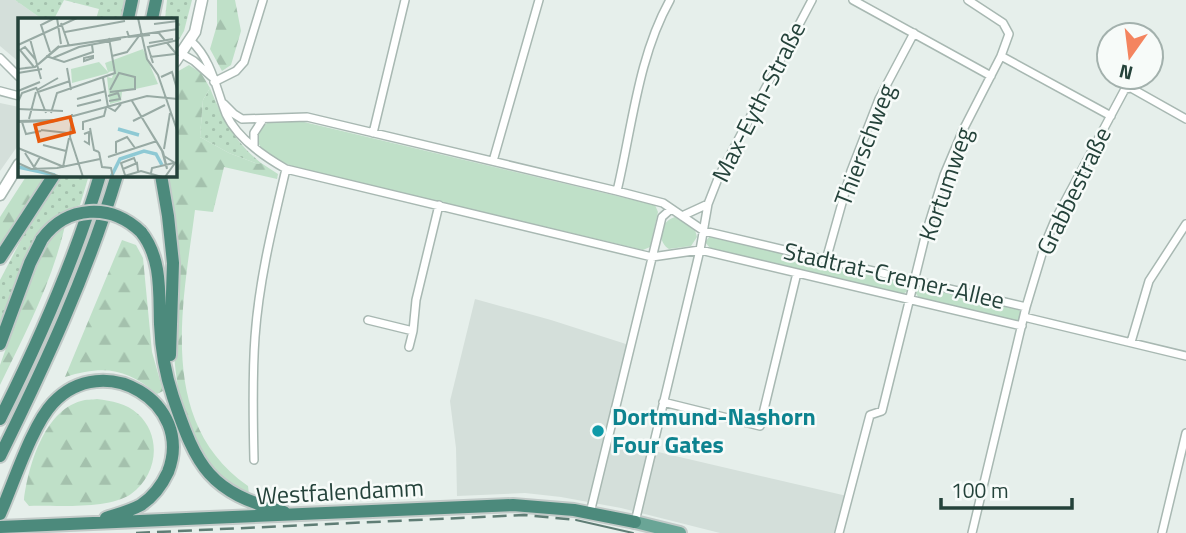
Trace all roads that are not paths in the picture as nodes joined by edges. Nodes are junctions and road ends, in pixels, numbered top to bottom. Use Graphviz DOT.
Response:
graph roads {
  1 [pos="132,0"];
  2 [pos="139,0"];
  3 [pos="156,0"];
  4 [pos="164,0"];
  5 [pos="202,0"];
  6 [pos="263,0"];
  7 [pos="405,0"];
  8 [pos="538,0"];
  9 [pos="670,0"];
  10 [pos="812,0"];
  11 [pos="853,0"];
  12 [pos="968,0"];
  13 [pos="128,18"];
  14 [pos="136,18"];
  15 [pos="152,18"];
  16 [pos="161,18"];
  17 [pos="914,33"];
  18 [pos="191,41"];
  19 [pos="1001,56"];
  20 [pos="0,58"];
  21 [pos="179,58"];
  22 [pos="18,76"];
  23 [pos="991,76"];
  24 [pos="213,80"];
  25 [pos="0,91"];
  26 [pos="18,96"];
  27 [pos="223,102"];
  28 [pos="1111,116"];
  29 [pos="263,118"];
  30 [pos="1186,119"];
  31 [pos="373,133"];
  32 [pos="254,147"];
  33 [pos="493,161"];
  34 [pos="18,166"];
  35 [pos="286,169"];
  36 [pos="53,177"];
  37 [pos="99,177"];
  38 [pos="116,177"];
  39 [pos="161,177"];
  40 [pos="617,191"];
  41 [pos="0,195"];
  42 [pos="708,204"];
  43 [pos="439,205"];
  44 [pos="671,209"];
  45 [pos="682,216"];
  46 [pos="1186,224"];
  47 [pos="704,231"];
  48 [pos="14,237"];
  49 [pos="700,250"];
  50 [pos="652,257"];
  51 [pos="0,258"];
  52 [pos="826,260"];
  53 [pos="0,269"];
  54 [pos="797,273"];
  55 [pos="915,281"];
  56 [pos="910,300"];
  57 [pos="1026,307"];
  58 [pos="1024,317"];
  59 [pos="368,320"];
  60 [pos="1022,327"];
  61 [pos="413,331"];
  62 [pos="1131,342"];
  63 [pos="0,344"];
  64 [pos="409,347"];
  65 [pos="1186,356"];
  66 [pos="173,397"];
  67 [pos="663,402"];
  68 [pos="0,419"];
  69 [pos="1186,433"];
  70 [pos="0,456"];
  71 [pos="254,460"];
  72 [pos="590,513"];
  73 [pos="0,514"];
  74 [pos="298,515"];
  75 [pos="85,523"];
  76 [pos="635,523"];
  77 [pos="6,527"];
  78 [pos="680,533"];
  79 [pos="839,533"];
  80 [pos="972,533"];
  81 [pos="1162,533"];
  1 -- 13 [label="highway"];
  2 -- 14 [label="highway"];
  3 -- 15 [label="highway"];
  4 -- 16 [label="highway"];
  5 -- 18 [label="street"];
  6 -- 24 [label="street"];
  7 -- 31 [label="street"];
  8 -- 33 [label="street"];
  9 -- 40 [label="street"];
  10 -- 42 [label="street, Max-Eyth-Straße"];
  11 -- 17 [label="street"];
  12 -- 19 [label="street"];
  17 -- 23 [label="street"];
  17 -- 52 [label="street, Thierschweg"];
  18 -- 21 [label="street"];
  18 -- 24 [label="street, Stadtrat-Cremer-Allee"];
  19 -- 23 [label="street, Kortumweg"];
  19 -- 28 [label="street"];
  20 -- 22 [label="street"];
  21 -- 24 [label="street, Stadtrat-Cremer-Allee"];
  23 -- 55 [label="street, Kortumweg"];
  24 -- 27 [label="street, Stadtrat-Cremer-Allee"];
  25 -- 26 [label="street"];
  27 -- 29 [label="street, Stadtrat-Cremer-Allee"];
  27 -- 32 [label="street, Stadtrat-Cremer-Allee"];
  28 -- 30 [label="street, Grabbestraße"];
  28 -- 57 [label="street, Grabbestraße"];
  29 -- 31 [label="street, Stadtrat-Cremer-Allee"];
  29 -- 32 [label="street"];
  31 -- 33 [label="street, Stadtrat-Cremer-Allee"];
  32 -- 35 [label="street, Stadtrat-Cremer-Allee"];
  33 -- 40 [label="street, Stadtrat-Cremer-Allee"];
  34 -- 41 [label="street"];
  35 -- 43 [label="street, Stadtrat-Cremer-Allee"];
  35 -- 71 [label="street"];
  36 -- 48 [label="highway"];
  37 -- 68 [label="highway"];
  38 -- 70 [label="highway"];
  39 -- 66 [label="highway"];
  40 -- 44 [label="street, Stadtrat-Cremer-Allee"];
  42 -- 45 [label="street, Max-Eyth-Straße"];
  42 -- 47 [label="street, Max-Eyth-Straße"];
  43 -- 50 [label="street, Stadtrat-Cremer-Allee"];
  43 -- 61 [label="street"];
  44 -- 45 [label="street, Stadtrat-Cremer-Allee"];
  44 -- 50 [label="street"];
  45 -- 47 [label="street, Stadtrat-Cremer-Allee"];
  46 -- 62 [label="street"];
  47 -- 49 [label="street, Max-Eyth-Straße"];
  47 -- 52 [label="street, Stadtrat-Cremer-Allee"];
  48 -- 51 [label="highway"];
  48 -- 53 [label="highway"];
  49 -- 50 [label="street, Stadtrat-Cremer-Allee"];
  49 -- 54 [label="street, Stadtrat-Cremer-Allee"];
  49 -- 67 [label="street, Max-Eyth-Straße"];
  50 -- 72 [label="street"];
  52 -- 55 [label="street, Stadtrat-Cremer-Allee"];
  54 -- 56 [label="street, Stadtrat-Cremer-Allee"];
  54 -- 67 [label="street"];
  55 -- 56 [label="street, Kortumweg"];
  55 -- 57 [label="street, Stadtrat-Cremer-Allee"];
  56 -- 60 [label="street, Stadtrat-Cremer-Allee"];
  56 -- 79 [label="street, Kortumweg"];
  57 -- 58 [label="street, Stadtrat-Cremer-Allee"];
  58 -- 60 [label="street, Stadtrat-Cremer-Allee"];
  58 -- 62 [label="street"];
  59 -- 61 [label="street"];
  60 -- 80 [label="street"];
  61 -- 64 [label="street"];
  62 -- 65 [label="street"];
  63 -- 66 [label="highway, bridge"];
  66 -- 74 [label="highway"];
  67 -- 76 [label="street, Max-Eyth-Straße"];
  69 -- 81 [label="street"];
  72 -- 74 [label="highway, Westfalendamm"];
  72 -- 76 [label="highway, Westfalendamm"];
  73 -- 75 [label="highway"];
  74 -- 75 [label="highway, Westfalendamm"];
  75 -- 77 [label="highway, Westfalendamm"];
  76 -- 78 [label="main road, Westfalendamm"];
}
